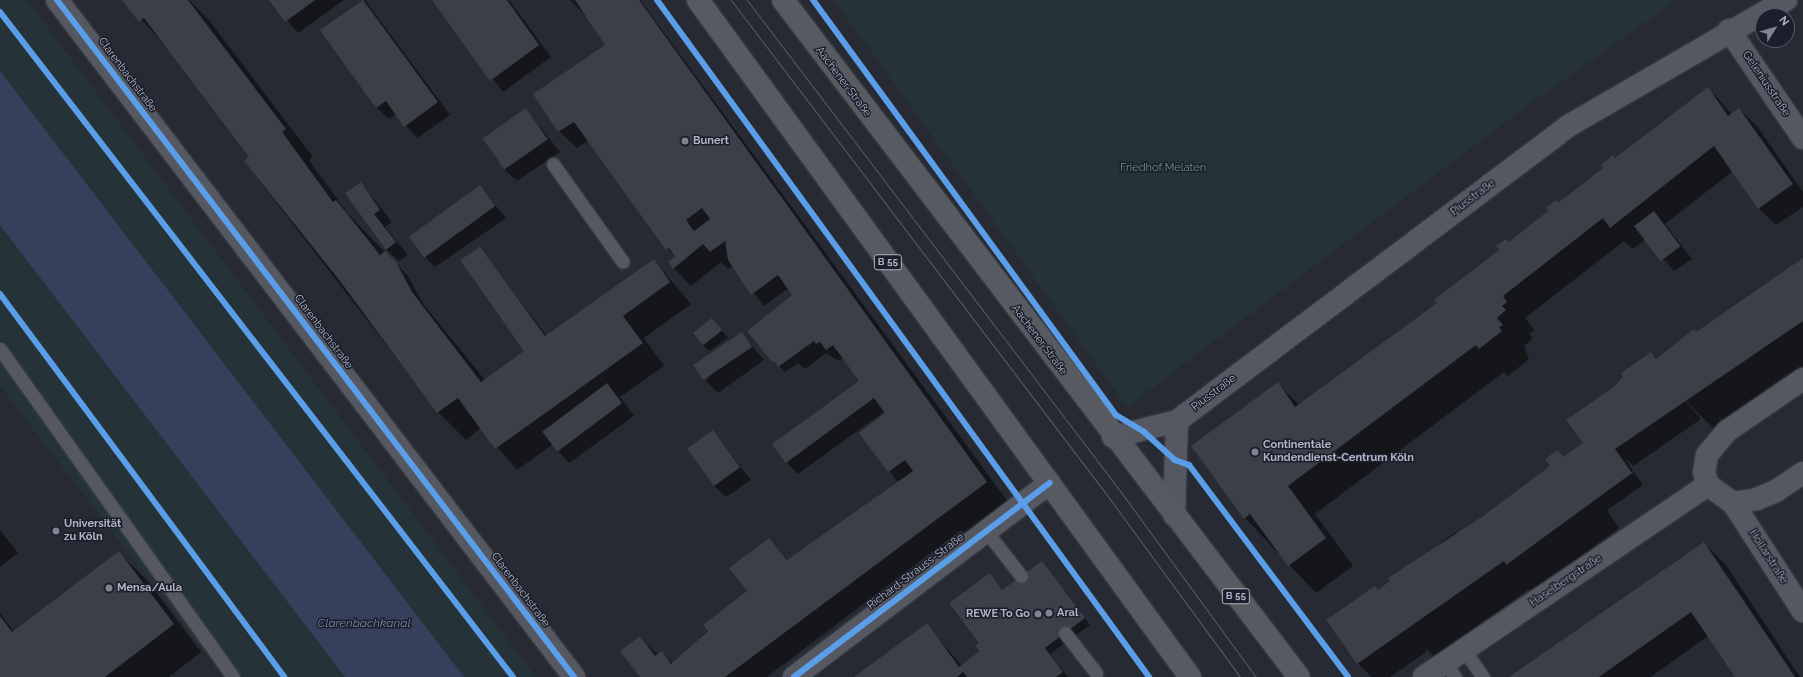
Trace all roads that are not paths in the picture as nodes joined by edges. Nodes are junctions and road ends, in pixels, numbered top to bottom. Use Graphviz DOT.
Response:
graph roads {
  1 [pos="57,0"];
  2 [pos="698,0"];
  3 [pos="783,0"];
  4 [pos="1786,0"];
  5 [pos="1729,30"];
  6 [pos="1803,138"];
  7 [pos="553,164"];
  8 [pos="623,262"];
  9 [pos="1,354"];
  10 [pos="1803,379"];
  11 [pos="1177,421"];
  12 [pos="1114,437"];
  13 [pos="1803,473"];
  14 [pos="1050,483"];
  15 [pos="1708,485"];
  16 [pos="1733,502"];
  17 [pos="1174,515"];
  18 [pos="986,531"];
  19 [pos="1021,576"];
  20 [pos="1803,611"];
  21 [pos="1065,633"];
  22 [pos="1464,650"];
  23 [pos="1450,670"];
  24 [pos="1096,674"];
  25 [pos="233,677"];
  26 [pos="574,677"];
  27 [pos="794,677"];
  28 [pos="1190,677"];
  29 [pos="1299,677"];
  30 [pos="1424,677"];
  31 [pos="1483,677"];
  1 -- 26 [label="street, Clarenbachstraße"];
  2 -- 14 [label="main road, B 55"];
  3 -- 12 [label="main road, Aachener Straße / B 55"];
  4 -- 5 [label="street, Piusstraße"];
  5 -- 6 [label="street, Geleniusstraße"];
  5 -- 11 [label="street, Piusstraße"];
  7 -- 8 [label="lane"];
  9 -- 25 [label="lane"];
  10 -- 15 [label="street"];
  11 -- 12 [label="street, Piusstraße"];
  11 -- 17 [label="street"];
  12 -- 17 [label="main road, Aachener Straße / B 55"];
  13 -- 16 [label="street"];
  14 -- 18 [label="street, Richard-Strauss-Straße"];
  14 -- 28 [label="main road, B 55"];
  15 -- 16 [label="street"];
  15 -- 22 [label="street, Haselbergstraße"];
  16 -- 20 [label="street, Hollarstraße"];
  17 -- 29 [label="main road, Aachener Straße / B 55"];
  18 -- 19 [label="lane"];
  18 -- 27 [label="street, Richard-Strauss-Straße"];
  21 -- 24 [label="lane"];
  22 -- 23 [label="street, Haselbergstraße"];
  22 -- 31 [label="lane"];
  23 -- 30 [label="street, Haselbergstraße"];
}
